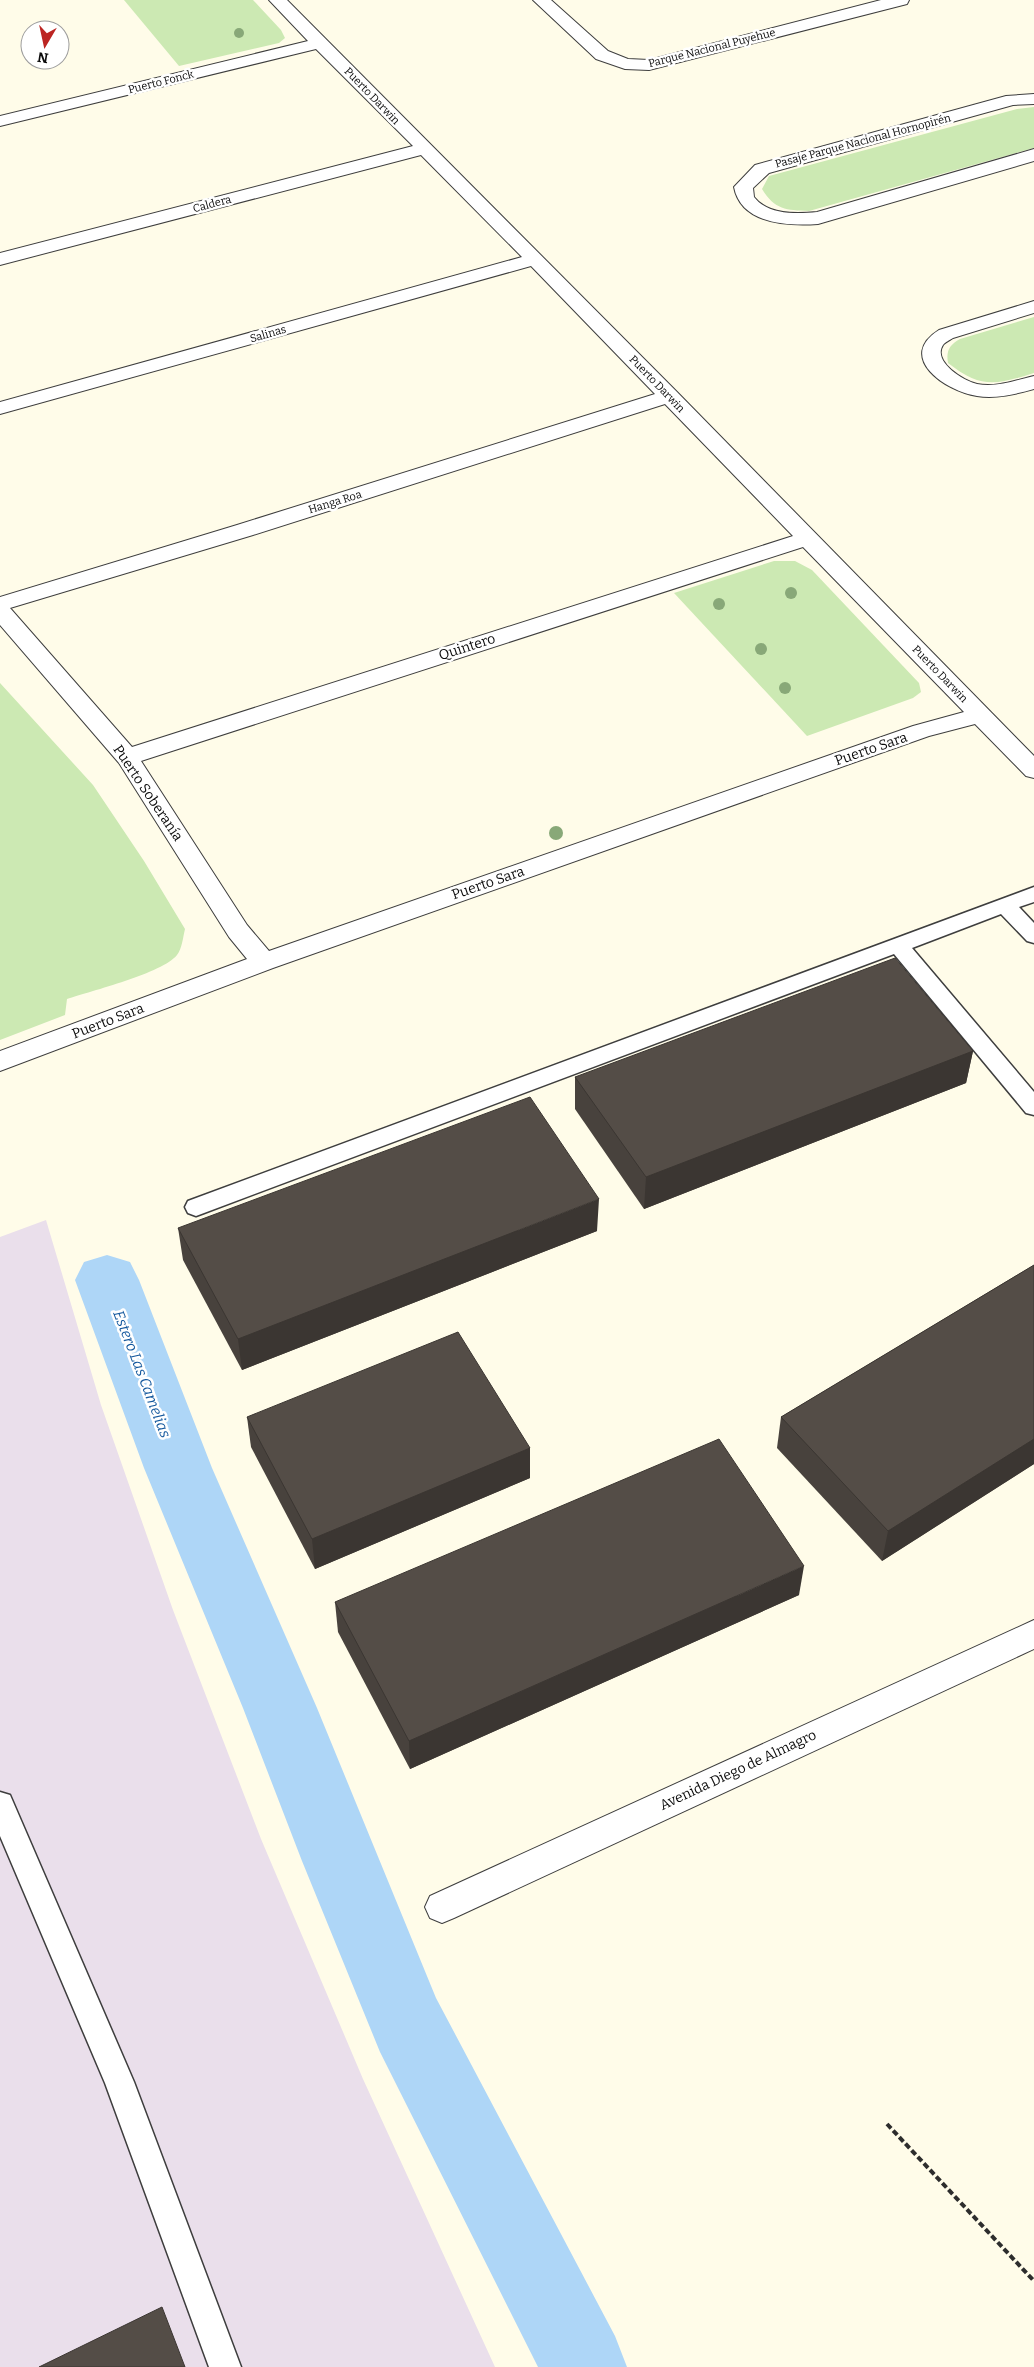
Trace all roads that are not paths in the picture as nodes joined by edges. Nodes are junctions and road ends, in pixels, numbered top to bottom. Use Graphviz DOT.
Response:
graph roads {
  1 [pos="277,0"];
  2 [pos="541,0"];
  3 [pos="901,0"];
  4 [pos="321,43"];
  5 [pos="1034,99"];
  6 [pos="0,121"];
  7 [pos="424,148"];
  8 [pos="1034,155"];
  9 [pos="0,259"];
  10 [pos="536,259"];
  11 [pos="1034,307"];
  12 [pos="1034,382"];
  13 [pos="670,396"];
  14 [pos="0,408"];
  15 [pos="808,538"];
  16 [pos="0,604"];
  17 [pos="0,611"];
  18 [pos="980,715"];
  19 [pos="127,757"];
  20 [pos="1034,770"];
  21 [pos="1034,894"];
  22 [pos="1005,905"];
  23 [pos="1034,936"];
  24 [pos="898,945"];
  25 [pos="264,962"];
  26 [pos="0,1061"];
  27 [pos="1034,1107"];
  28 [pos="196,1207"];
  29 [pos="1034,1634"];
  30 [pos="0,1804"];
  31 [pos="442,1907"];
  32 [pos="225,2367"];
  1 -- 4 [label="street, Puerto Darwin"];
  2 -- 3 [label="street, Parque Nacional Puyehue"];
  4 -- 6 [label="street, Puerto Fonck"];
  4 -- 7 [label="street, Puerto Darwin"];
  5 -- 8 [label="street, Pasaje Parque Nacional Hornopirén"];
  7 -- 9 [label="street, Caldera"];
  7 -- 10 [label="street, Puerto Darwin"];
  10 -- 13 [label="street, Puerto Darwin"];
  10 -- 14 [label="street, Salinas"];
  11 -- 12 [label="street"];
  13 -- 15 [label="street, Puerto Darwin"];
  13 -- 16 [label="street, Hanga Roa"];
  15 -- 18 [label="street, Puerto Darwin"];
  15 -- 19 [label="street, Quintero"];
  17 -- 19 [label="street, Puerto Soberanía"];
  18 -- 20 [label="street, Puerto Darwin"];
  18 -- 25 [label="street, Puerto Sara"];
  19 -- 25 [label="street, Puerto Soberanía"];
  21 -- 22 [label="lane"];
  22 -- 23 [label="lane"];
  22 -- 24 [label="lane"];
  24 -- 27 [label="lane"];
  24 -- 28 [label="lane"];
  25 -- 26 [label="street, Puerto Sara"];
  29 -- 31 [label="street, Avenida Diego de Almagro"];
  30 -- 32 [label="lane"];
}
